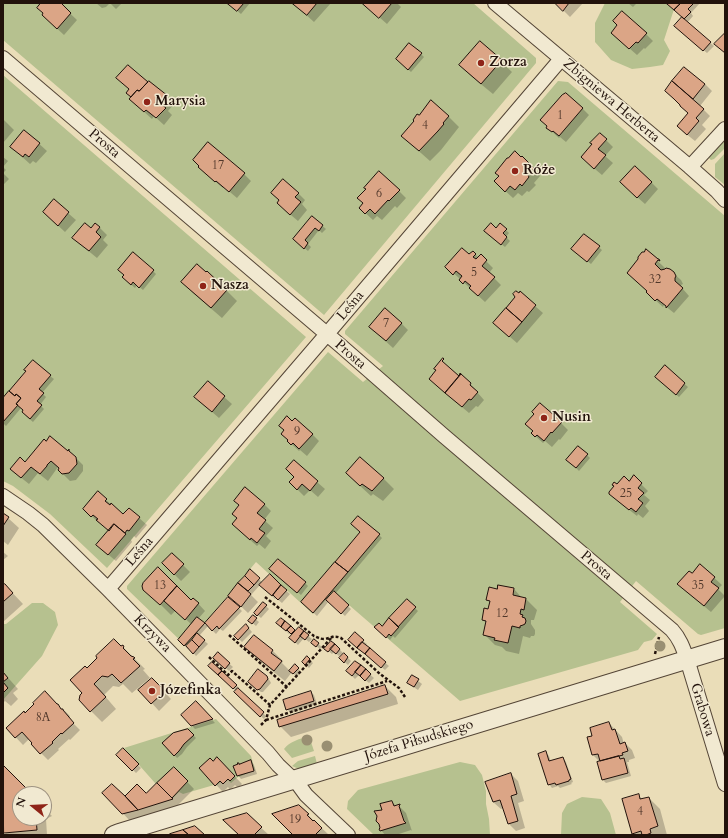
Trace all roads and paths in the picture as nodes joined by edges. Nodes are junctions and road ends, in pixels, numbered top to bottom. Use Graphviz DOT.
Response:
graph roads {
  1 [pos="495,3"];
  2 [pos="3,58"];
  3 [pos="561,59"];
  4 [pos="725,129"];
  5 [pos="690,167"];
  6 [pos="725,200"];
  7 [pos="327,334"];
  8 [pos="3,496"];
  9 [pos="108,589"];
  10 [pos="265,597"];
  11 [pos="661,632"];
  12 [pos="229,635"];
  13 [pos="333,636"];
  14 [pos="725,648"];
  15 [pos="209,657"];
  16 [pos="653,658"];
  17 [pos="687,659"];
  18 [pos="388,681"];
  19 [pos="287,687"];
  20 [pos="405,697"];
  21 [pos="270,705"];
  22 [pos="266,720"];
  23 [pos="258,727"];
  24 [pos="293,779"];
  25 [pos="725,784"];
  26 [pos="114,835"];
  27 [pos="348,835"];
  1 -- 3 [label="street, Zbigniewa Herberta"];
  2 -- 7 [label="street, Prosta"];
  3 -- 5 [label="street, Zbigniewa Herberta"];
  3 -- 7 [label="street, Leśna"];
  4 -- 5 [label="street"];
  5 -- 6 [label="street, Zbigniewa Herberta"];
  7 -- 9 [label="street, Leśna"];
  7 -- 17 [label="street, Prosta"];
  8 -- 9 [label="street, Krzywa"];
  9 -- 24 [label="street, Krzywa"];
  10 -- 13 [label="path"];
  11 -- 16 [label="path"];
  12 -- 19 [label="path"];
  13 -- 18 [label="path"];
  13 -- 19 [label="path"];
  14 -- 17 [label="street, Józefa Piłsudskiego"];
  15 -- 21 [label="path"];
  17 -- 24 [label="street, Józefa Piłsudskiego"];
  17 -- 25 [label="street, Grabowa"];
  18 -- 20 [label="path"];
  18 -- 22 [label="path"];
  19 -- 21 [label="path"];
  21 -- 22 [label="path"];
  22 -- 23 [label="path"];
  24 -- 26 [label="street, Józefa Piłsudskiego"];
  24 -- 27 [label="street, Krzywa"];
}
